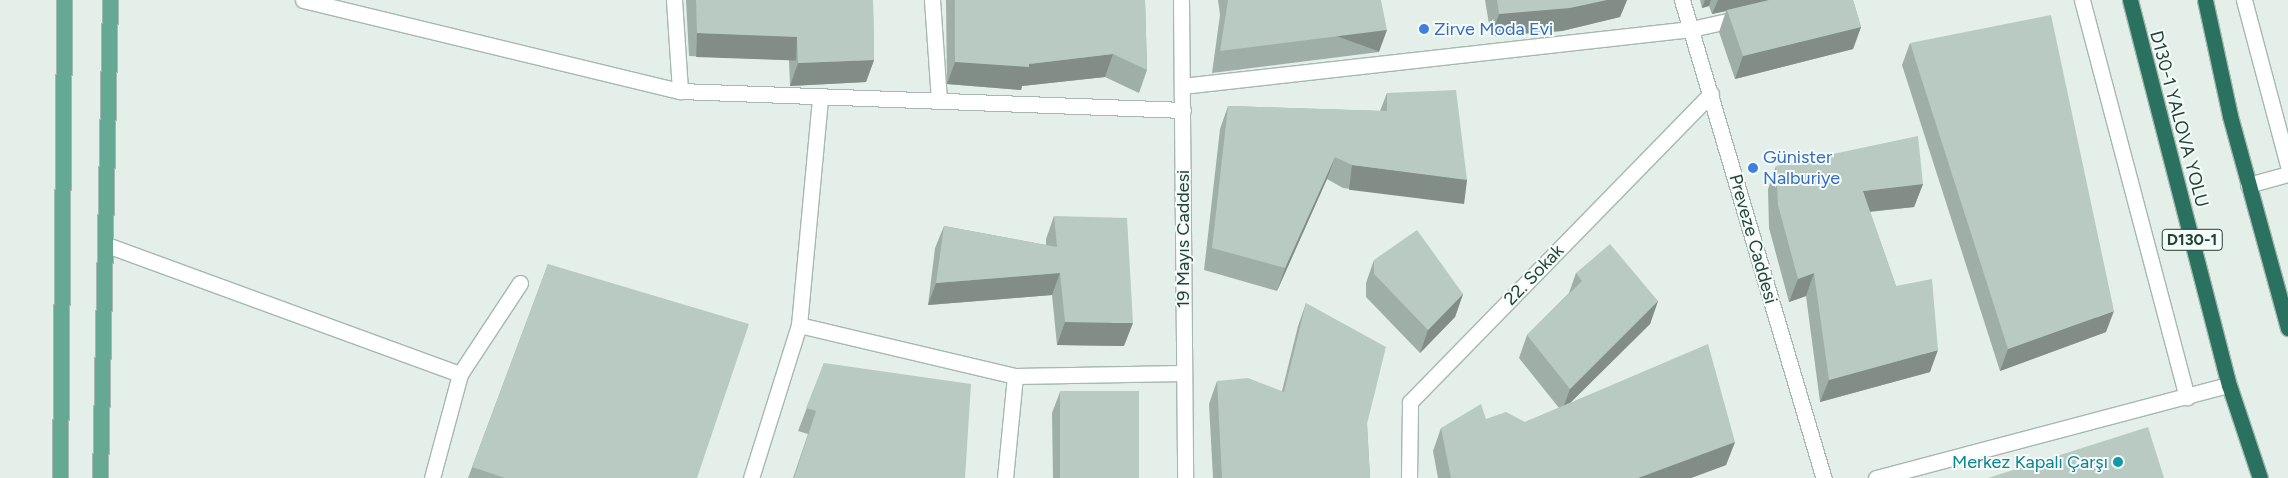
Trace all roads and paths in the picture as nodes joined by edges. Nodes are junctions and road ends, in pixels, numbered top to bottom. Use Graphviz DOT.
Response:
graph roads {
  1 [pos="64,0"];
  2 [pos="110,0"];
  3 [pos="303,0"];
  4 [pos="674,0"];
  5 [pos="932,0"];
  6 [pos="1182,0"];
  7 [pos="1682,0"];
  8 [pos="2082,0"];
  9 [pos="2130,0"];
  10 [pos="2205,0"];
  11 [pos="2244,0"];
  12 [pos="1754,15"];
  13 [pos="1691,29"];
  14 [pos="1182,86"];
  15 [pos="680,91"];
  16 [pos="1711,94"];
  17 [pos="820,97"];
  18 [pos="940,101"];
  19 [pos="1183,110"];
  20 [pos="2288,164"];
  21 [pos="2288,174"];
  22 [pos="2248,185"];
  23 [pos="106,245"];
  24 [pos="520,283"];
  25 [pos="799,325"];
  26 [pos="2288,328"];
  27 [pos="1184,373"];
  28 [pos="460,374"];
  29 [pos="1015,376"];
  30 [pos="2229,385"];
  31 [pos="2187,397"];
  32 [pos="60,478"];
  33 [pos="100,478"];
  34 [pos="432,478"];
  35 [pos="751,478"];
  36 [pos="1005,478"];
  37 [pos="1185,478"];
  38 [pos="1409,478"];
  39 [pos="1824,478"];
  40 [pos="1876,478"];
  41 [pos="2260,478"];
  1 -- 32 [label="main road"];
  2 -- 23 [label="main road"];
  3 -- 15 [label="street"];
  4 -- 15 [label="street"];
  5 -- 18 [label="street"];
  6 -- 14 [label="street, 19 Mayıs Caddesi"];
  7 -- 13 [label="street, Preveze Caddesi"];
  8 -- 31 [label="street"];
  9 -- 30 [label="highway, D130-1 YALOVA YOLU / D130-1"];
  10 -- 22 [label="highway"];
  11 -- 20 [label="street"];
  12 -- 13 [label="street"];
  13 -- 14 [label="street"];
  13 -- 16 [label="street, Preveze Caddesi"];
  14 -- 19 [label="street, 19 Mayıs Caddesi"];
  15 -- 17 [label="street"];
  16 -- 38 [label="street, 22. Sokak"];
  16 -- 39 [label="street, Preveze Caddesi"];
  17 -- 18 [label="street"];
  17 -- 25 [label="street"];
  18 -- 19 [label="street"];
  19 -- 27 [label="street, 19 Mayıs Caddesi"];
  21 -- 22 [label="street"];
  22 -- 26 [label="highway"];
  23 -- 28 [label="street"];
  23 -- 33 [label="main road"];
  24 -- 28 [label="street"];
  25 -- 29 [label="street"];
  25 -- 35 [label="street"];
  27 -- 29 [label="street"];
  27 -- 37 [label="street, 19 Mayıs Caddesi"];
  28 -- 34 [label="street"];
  29 -- 36 [label="street"];
  30 -- 31 [label="street"];
  30 -- 41 [label="highway, D130-1 YALOVA YOLU / D130-1"];
  31 -- 40 [label="street"];
}
